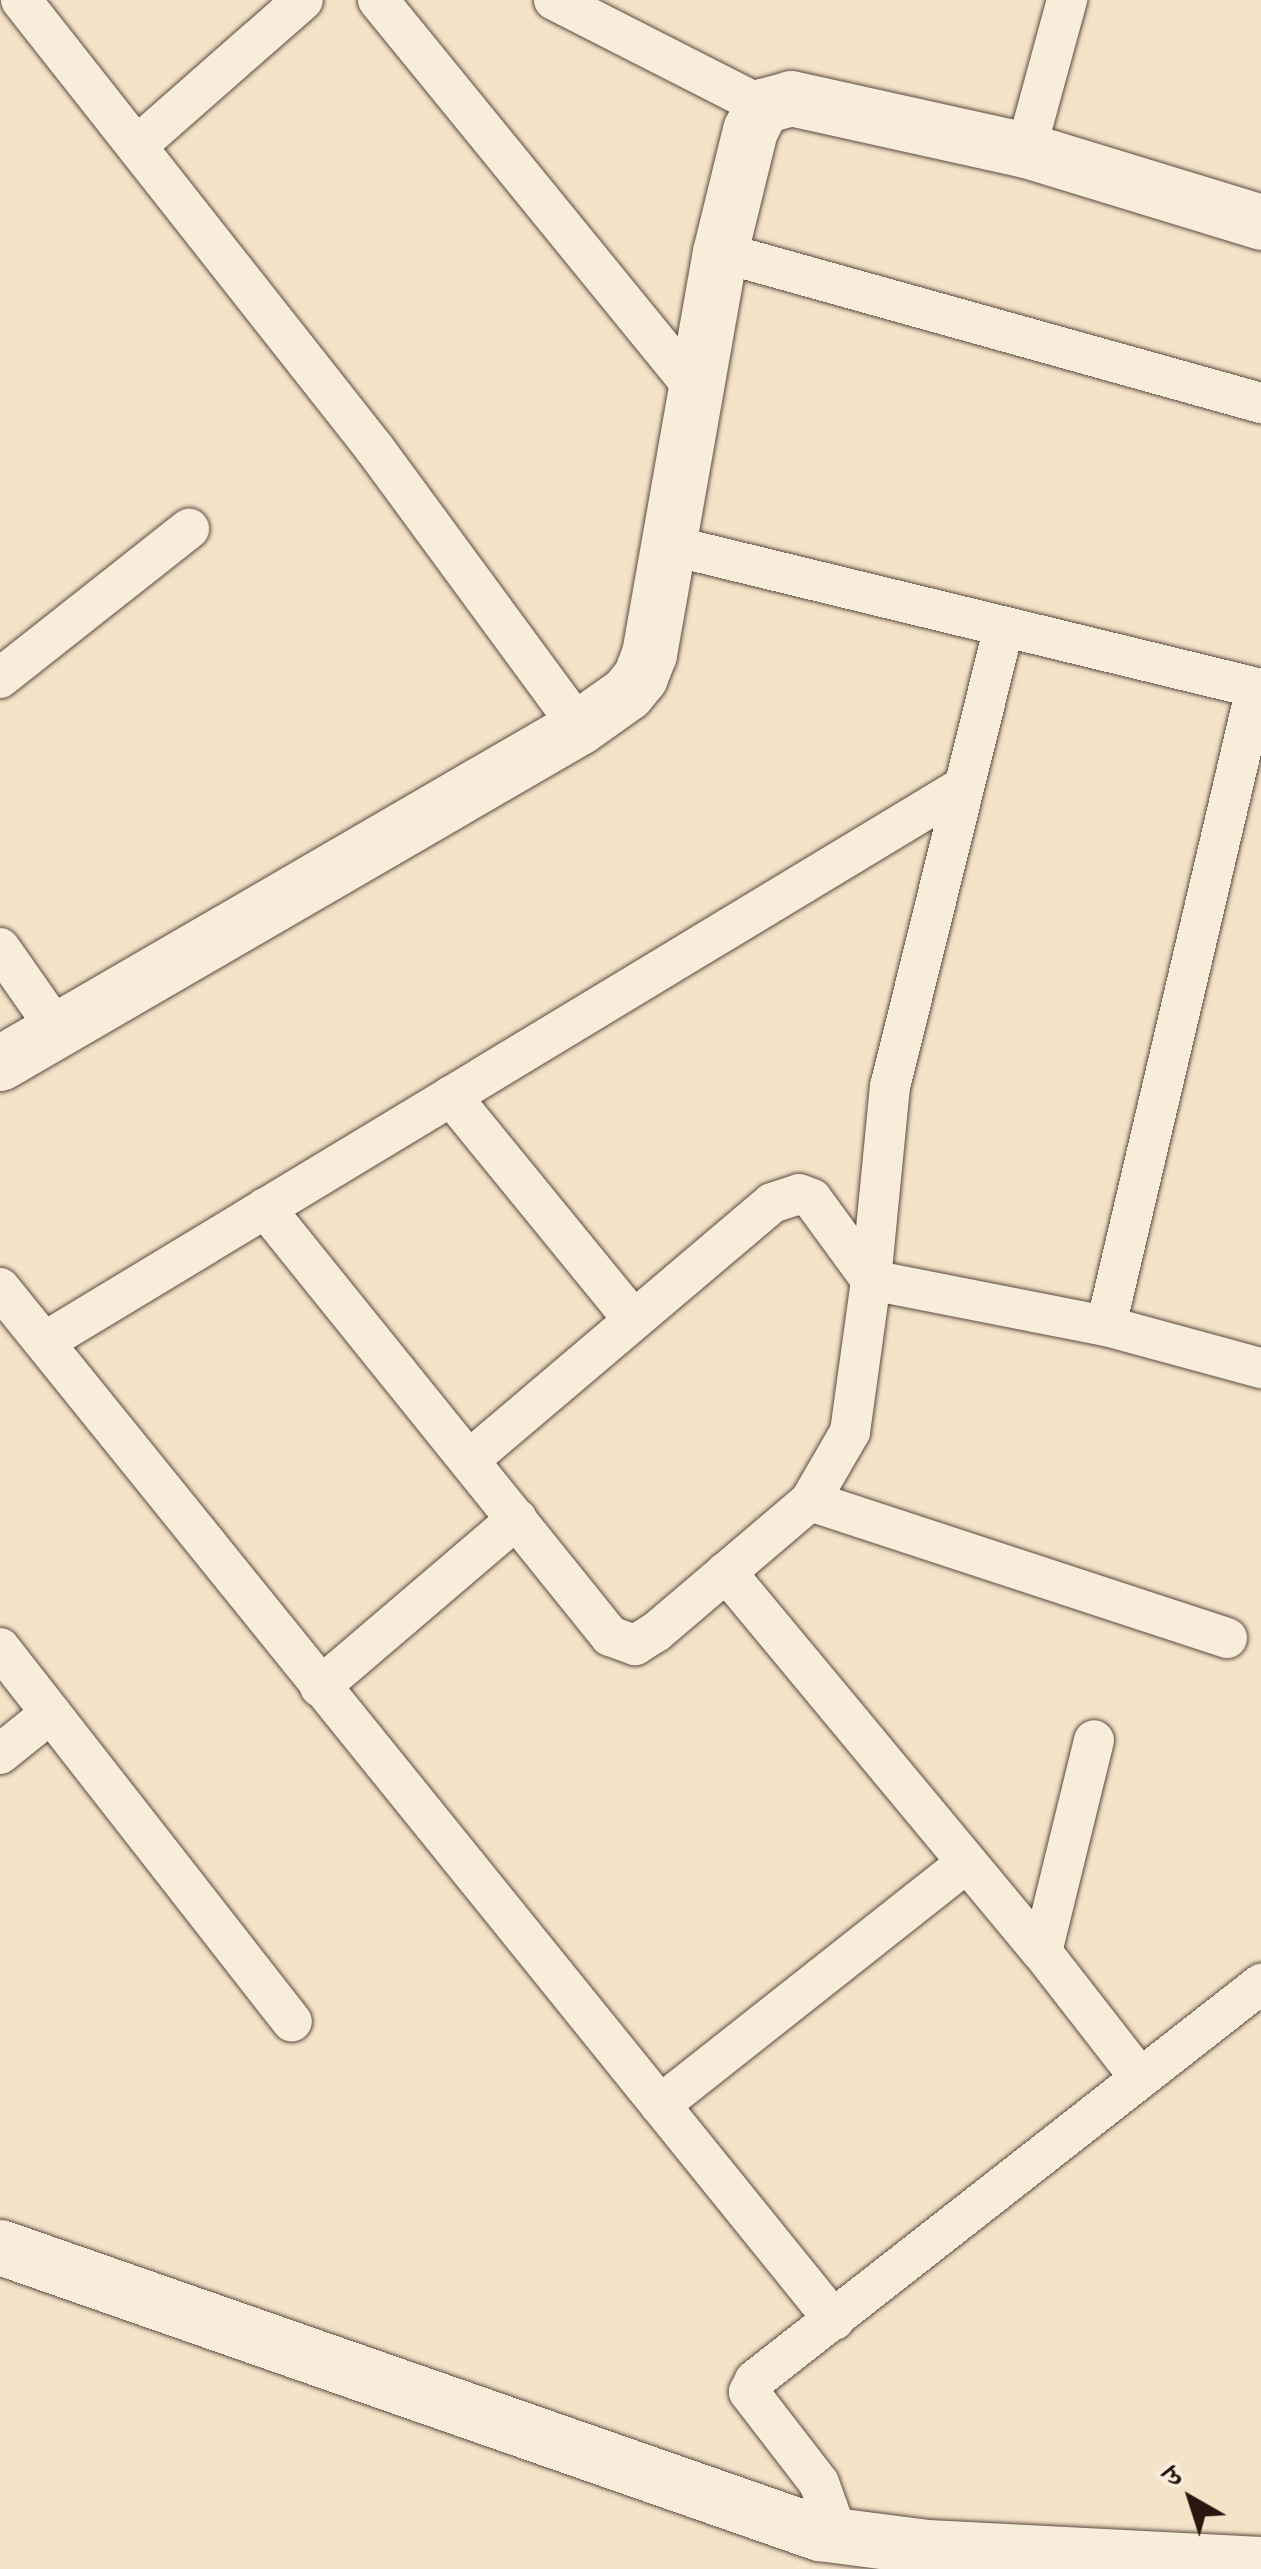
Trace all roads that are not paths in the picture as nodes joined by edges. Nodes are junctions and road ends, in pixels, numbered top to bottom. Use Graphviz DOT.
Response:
graph roads {
  1 [pos="21,0"];
  2 [pos="303,0"];
  3 [pos="378,0"];
  4 [pos="554,0"];
  5 [pos="1067,0"];
  6 [pos="762,106"];
  7 [pos="139,144"];
  8 [pos="1026,150"];
  9 [pos="1261,222"];
  10 [pos="720,252"];
  11 [pos="694,389"];
  12 [pos="1261,403"];
  13 [pos="189,529"];
  14 [pos="669,545"];
  15 [pos="1004,628"];
  16 [pos="0,678"];
  17 [pos="1259,688"];
  18 [pos="580,727"];
  19 [pos="961,788"];
  20 [pos="0,948"];
  21 [pos="56,1028"];
  22 [pos="0,1063"];
  23 [pos="451,1096"];
  24 [pos="265,1208"];
  25 [pos="871,1280"];
  26 [pos="0,1288"];
  27 [pos="632,1318"];
  28 [pos="1106,1326"];
  29 [pos="46,1341"];
  30 [pos="1261,1368"];
  31 [pos="469,1460"];
  32 [pos="810,1501"];
  33 [pos="517,1519"];
  34 [pos="726,1572"];
  35 [pos="1227,1638"];
  36 [pos="0,1648"];
  37 [pos="320,1687"];
  38 [pos="50,1713"];
  39 [pos="1094,1740"];
  40 [pos="0,1754"];
  41 [pos="965,1864"];
  42 [pos="1042,1952"];
  43 [pos="1261,1984"];
  44 [pos="292,2022"];
  45 [pos="1140,2078"];
  46 [pos="660,2105"];
  47 [pos="0,2246"];
  48 [pos="834,2320"];
  49 [pos="838,2536"];
  50 [pos="1261,2564"];
  1 -- 7 [label="street"];
  2 -- 7 [label="street"];
  3 -- 11 [label="street"];
  4 -- 6 [label="street"];
  5 -- 8 [label="street"];
  6 -- 8 [label="street"];
  6 -- 10 [label="street"];
  7 -- 18 [label="street"];
  8 -- 9 [label="street"];
  10 -- 11 [label="street"];
  10 -- 12 [label="street"];
  11 -- 14 [label="street"];
  13 -- 16 [label="street"];
  14 -- 15 [label="street"];
  14 -- 18 [label="street"];
  15 -- 17 [label="street"];
  15 -- 19 [label="street"];
  17 -- 28 [label="street"];
  18 -- 21 [label="street"];
  19 -- 23 [label="street"];
  19 -- 25 [label="street"];
  20 -- 21 [label="street"];
  21 -- 22 [label="street"];
  23 -- 24 [label="street"];
  23 -- 27 [label="street"];
  24 -- 29 [label="street"];
  24 -- 31 [label="street"];
  25 -- 27 [label="street"];
  25 -- 28 [label="street"];
  25 -- 32 [label="street"];
  26 -- 29 [label="street"];
  27 -- 31 [label="street"];
  28 -- 30 [label="street"];
  29 -- 37 [label="street"];
  31 -- 33 [label="street"];
  32 -- 34 [label="street"];
  32 -- 35 [label="street"];
  33 -- 34 [label="street"];
  33 -- 37 [label="street"];
  34 -- 41 [label="street"];
  36 -- 38 [label="street"];
  37 -- 46 [label="street"];
  38 -- 40 [label="street"];
  38 -- 44 [label="street"];
  39 -- 42 [label="street"];
  41 -- 42 [label="street"];
  41 -- 46 [label="street"];
  42 -- 45 [label="street"];
  43 -- 45 [label="street"];
  45 -- 48 [label="street"];
  46 -- 48 [label="street"];
  47 -- 49 [label="street"];
  48 -- 49 [label="street"];
  49 -- 50 [label="street"];
}
